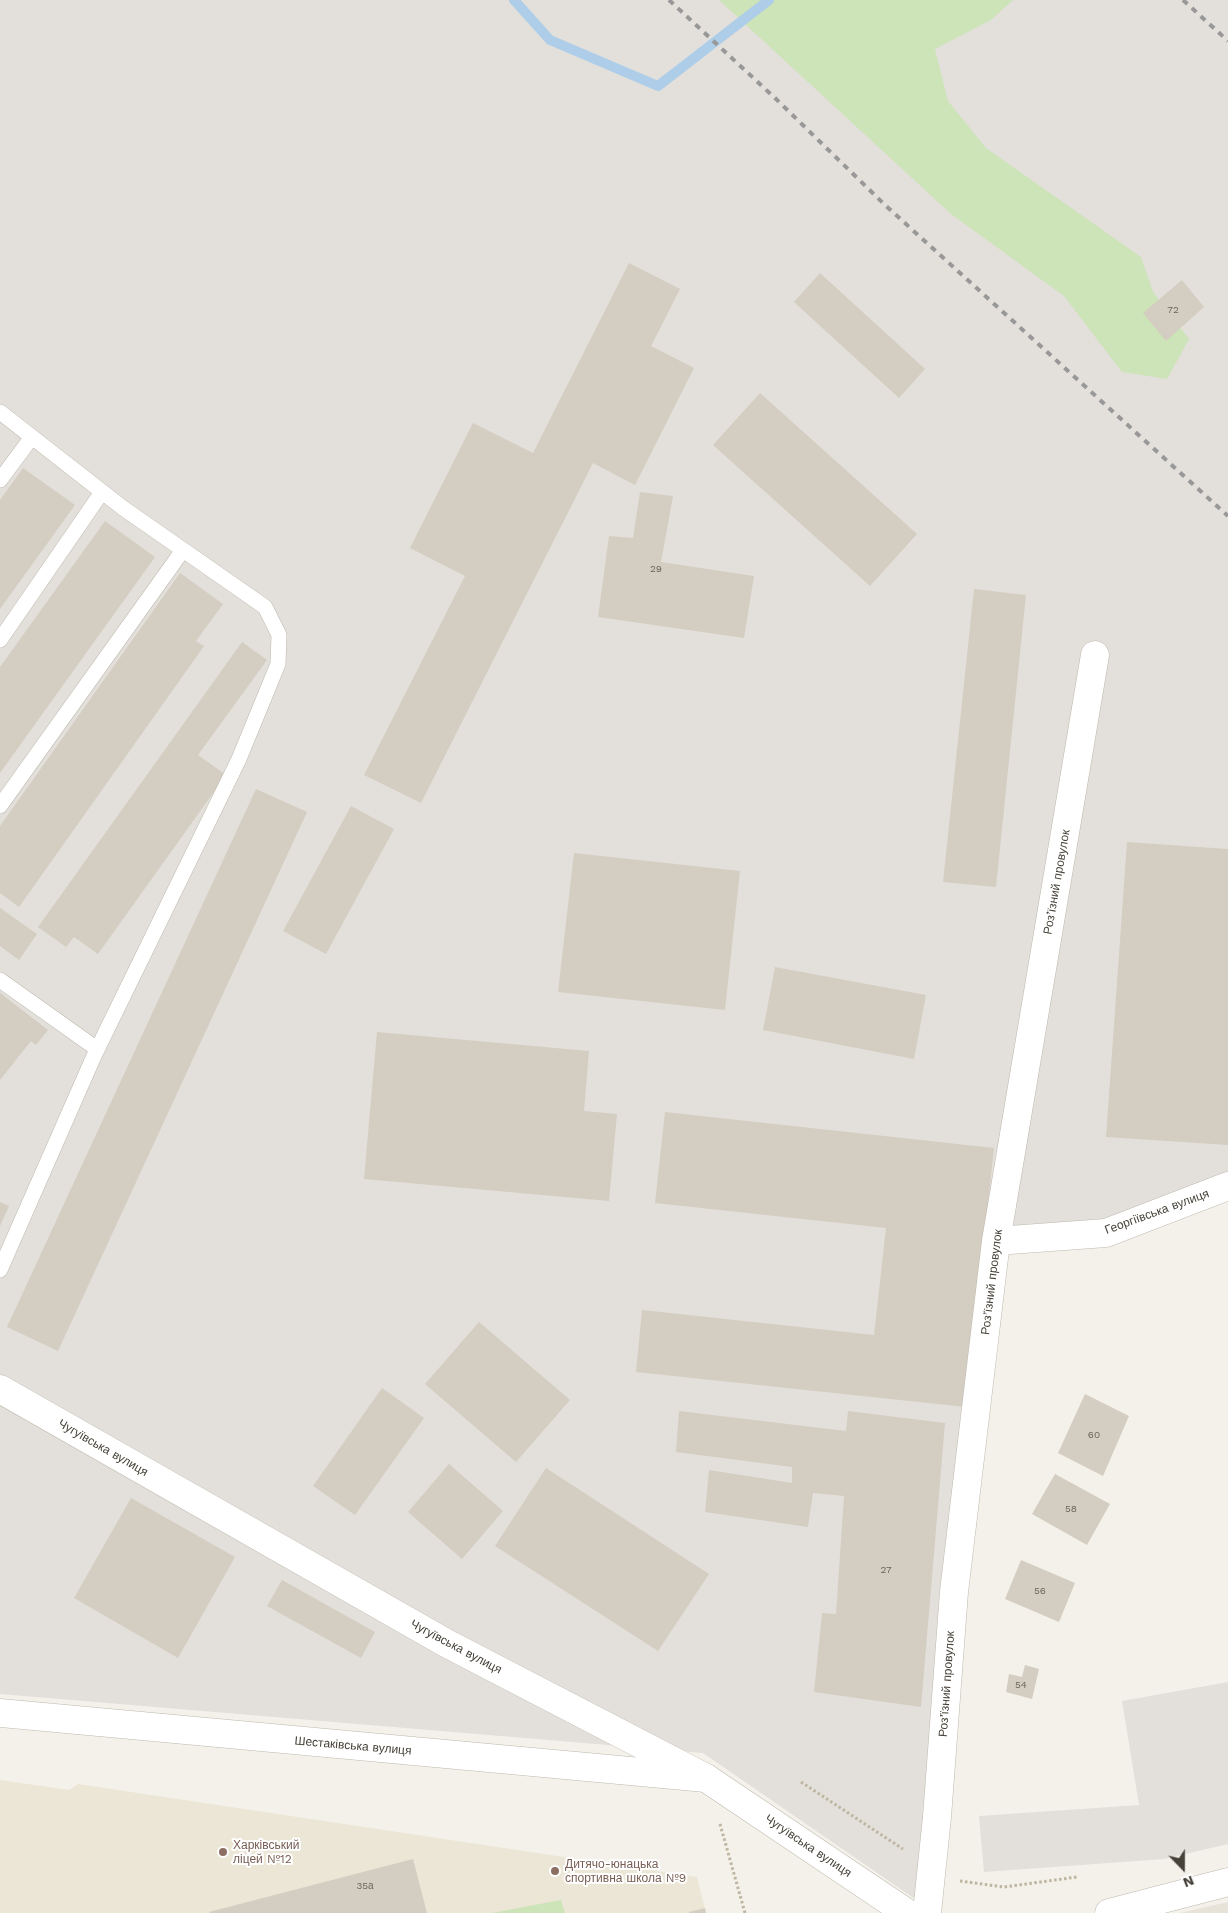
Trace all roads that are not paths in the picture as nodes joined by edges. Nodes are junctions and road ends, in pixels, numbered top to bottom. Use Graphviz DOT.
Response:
graph roads {
  1 [pos="0,412"];
  2 [pos="32,437"];
  3 [pos="0,480"];
  4 [pos="102,492"];
  5 [pos="183,550"];
  6 [pos="0,640"];
  7 [pos="1095,656"];
  8 [pos="0,806"];
  9 [pos="0,980"];
  10 [pos="97,1049"];
  11 [pos="1228,1186"];
  12 [pos="996,1241"];
  13 [pos="0,1270"];
  14 [pos="0,1389"];
  15 [pos="0,1713"];
  16 [pos="706,1778"];
  17 [pos="1228,1882"];
  18 [pos="1149,1908"];
  19 [pos="906,1913"];
  20 [pos="927,1913"];
  21 [pos="1109,1913"];
  1 -- 2 [label="lane"];
  2 -- 3 [label="lane"];
  2 -- 4 [label="lane"];
  4 -- 5 [label="lane"];
  4 -- 6 [label="lane"];
  5 -- 8 [label="lane"];
  5 -- 10 [label="lane"];
  7 -- 12 [label="street, Роз’їзний провулок"];
  9 -- 10 [label="lane"];
  10 -- 13 [label="lane"];
  11 -- 12 [label="street, Георгіївська вулиця"];
  12 -- 20 [label="street, Роз’їзний провулок"];
  14 -- 16 [label="street, Чугуївська вулиця"];
  15 -- 16 [label="street, Шестаківська вулиця"];
  16 -- 19 [label="street, Чугуївська вулиця"];
  17 -- 18 [label="street"];
  18 -- 21 [label="street"];
}
